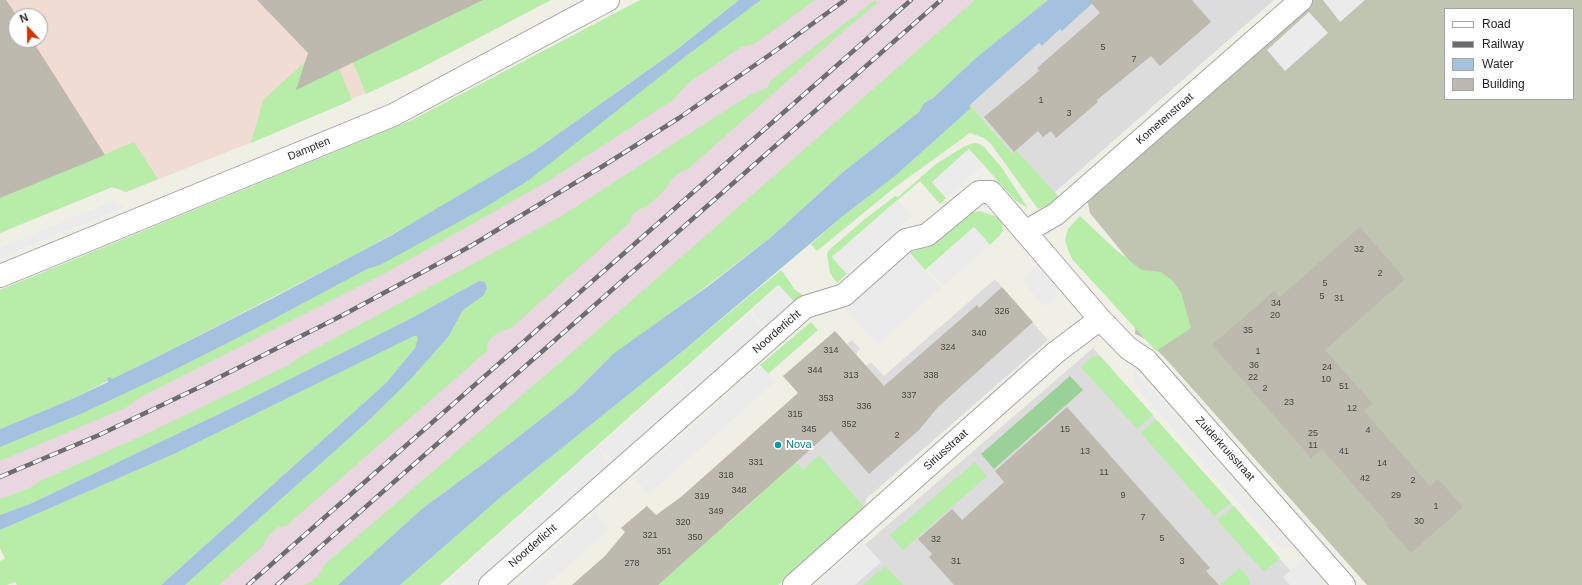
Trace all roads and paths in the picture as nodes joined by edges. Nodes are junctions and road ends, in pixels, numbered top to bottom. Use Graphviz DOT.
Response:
graph roads {
  1 [pos="608,0"];
  2 [pos="1302,0"];
  3 [pos="1025,232"];
  4 [pos="0,276"];
  5 [pos="1100,319"];
  6 [pos="490,585"];
  7 [pos="794,585"];
  8 [pos="1344,585"];
  1 -- 4 [label="street, Dampten"];
  2 -- 3 [label="street, Kometenstraat"];
  3 -- 5 [label="street, Noorderlicht"];
  3 -- 6 [label="street, Noorderlicht"];
  5 -- 7 [label="street, Siriusstraat"];
  5 -- 8 [label="street, Zuiderkruisstraat"];
}
